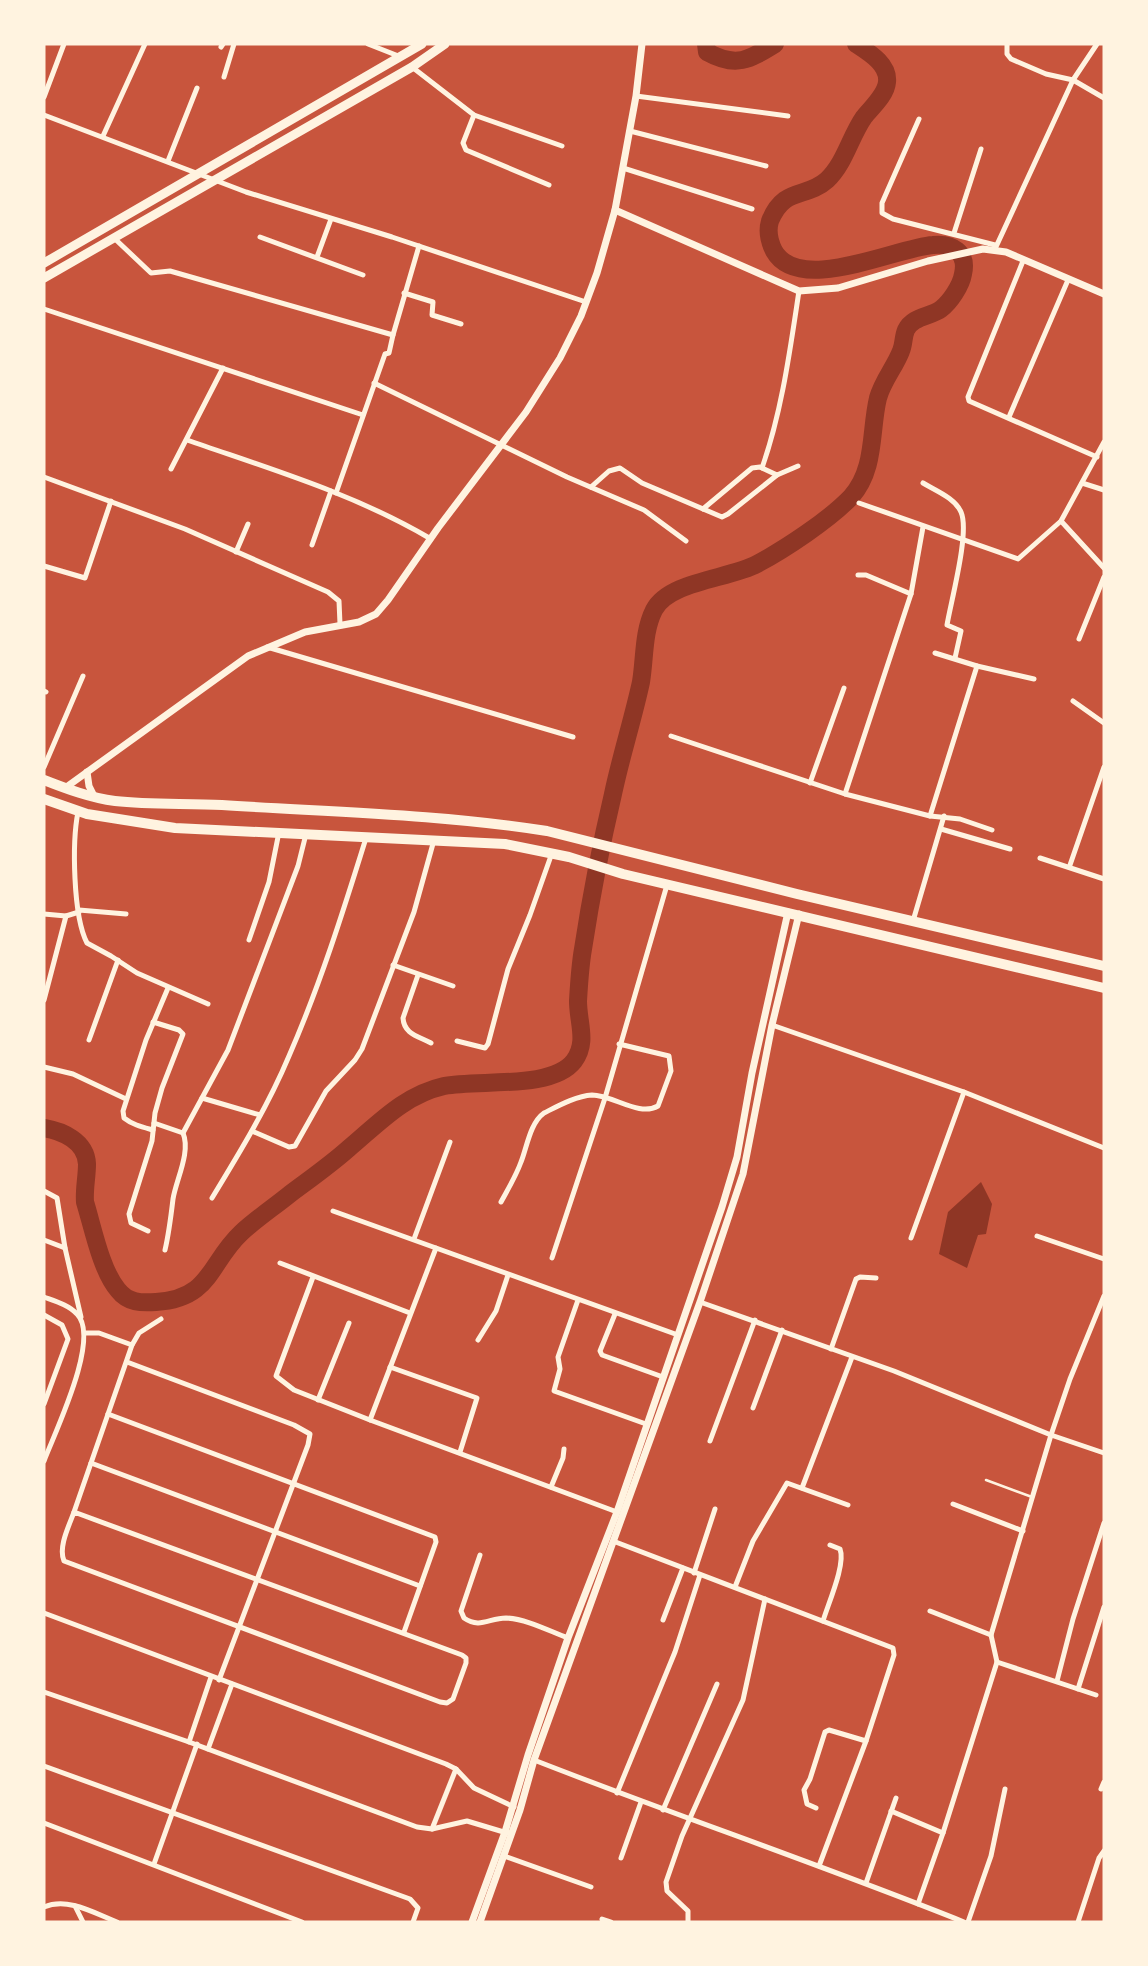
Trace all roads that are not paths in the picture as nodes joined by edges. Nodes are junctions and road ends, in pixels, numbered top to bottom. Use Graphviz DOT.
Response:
graph roads {
  1 [pos="64,44"];
  2 [pos="145,44"];
  3 [pos="234,44"];
  4 [pos="368,44"];
  5 [pos="422,44"];
  6 [pos="444,44"];
  7 [pos="642,44"];
  8 [pos="1007,44"];
  9 [pos="1097,44"];
  10 [pos="401,58"];
  11 [pos="412,67"];
  12 [pos="224,77"];
  13 [pos="1073,80"];
  14 [pos="197,88"];
  15 [pos="636,96"];
  16 [pos="44,97"];
  17 [pos="1104,98"];
  18 [pos="44,115"];
  19 [pos="474,115"];
  20 [pos="788,116"];
  21 [pos="919,119"];
  22 [pos="630,131"];
  23 [pos="103,136"];
  24 [pos="562,146"];
  25 [pos="981,149"];
  26 [pos="168,161"];
  27 [pos="766,166"];
  28 [pos="623,168"];
  29 [pos="197,173"];
  30 [pos="215,181"];
  31 [pos="549,185"];
  32 [pos="752,209"];
  33 [pos="615,210"];
  34 [pos="331,219"];
  35 [pos="954,233"];
  36 [pos="260,237"];
  37 [pos="114,238"];
  38 [pos="419,246"];
  39 [pos="995,247"];
  40 [pos="317,257"];
  41 [pos="1023,261"];
  42 [pos="44,263"];
  43 [pos="363,275"];
  44 [pos="44,278"];
  45 [pos="1069,280"];
  46 [pos="799,291"];
  47 [pos="404,293"];
  48 [pos="1104,294"];
  49 [pos="586,302"];
  50 [pos="44,309"];
  51 [pos="461,324"];
  52 [pos="393,335"];
  53 [pos="223,368"];
  54 [pos="374,383"];
  55 [pos="363,415"];
  56 [pos="1009,417"];
  57 [pos="187,440"];
  58 [pos="1104,442"];
  59 [pos="502,444"];
  60 [pos="1097,457"];
  61 [pos="798,466"];
  62 [pos="762,468"];
  63 [pos="171,469"];
  64 [pos="776,475"];
  65 [pos="44,477"];
  66 [pos="923,483"];
  67 [pos="1082,483"];
  68 [pos="590,487"];
  69 [pos="1104,490"];
  70 [pos="334,492"];
  71 [pos="111,501"];
  72 [pos="859,503"];
  73 [pos="703,509"];
  74 [pos="1061,521"];
  75 [pos="248,524"];
  76 [pos="923,527"];
  77 [pos="430,539"];
  78 [pos="963,540"];
  79 [pos="686,541"];
  80 [pos="312,545"];
  81 [pos="236,552"];
  82 [pos="44,566"];
  83 [pos="1104,568"];
  84 [pos="858,575"];
  85 [pos="1104,577"];
  86 [pos="911,594"];
  87 [pos="340,624"];
  88 [pos="1079,639"];
  89 [pos="267,647"];
  90 [pos="935,653"];
  91 [pos="955,658"];
  92 [pos="977,666"];
  93 [pos="83,676"];
  94 [pos="1034,679"];
  95 [pos="844,688"];
  96 [pos="1073,701"];
  97 [pos="1104,723"];
  98 [pos="671,736"];
  99 [pos="573,737"];
  100 [pos="44,767"];
  101 [pos="1104,767"];
  102 [pos="88,772"];
  103 [pos="44,780"];
  104 [pos="810,783"];
  105 [pos="65,788"];
  106 [pos="845,794"];
  107 [pos="95,797"];
  108 [pos="44,800"];
  109 [pos="78,812"];
  110 [pos="930,816"];
  111 [pos="944,816"];
  112 [pos="509,825"];
  113 [pos="941,828"];
  114 [pos="992,830"];
  115 [pos="279,832"];
  116 [pos="306,834"];
  117 [pos="366,838"];
  118 [pos="434,840"];
  119 [pos="505,844"];
  120 [pos="1010,849"];
  121 [pos="552,853"];
  122 [pos="1040,858"];
  123 [pos="1070,865"];
  124 [pos="1104,879"];
  125 [pos="667,885"];
  126 [pos="79,911"];
  127 [pos="788,912"];
  128 [pos="44,914"];
  129 [pos="126,914"];
  130 [pos="799,914"];
  131 [pos="66,916"];
  132 [pos="913,921"];
  133 [pos="249,940"];
  134 [pos="118,960"];
  135 [pos="393,965"];
  136 [pos="1104,966"];
  137 [pos="418,975"];
  138 [pos="453,986"];
  139 [pos="168,988"];
  140 [pos="1104,988"];
  141 [pos="44,1000"];
  142 [pos="208,1004"];
  143 [pos="153,1022"];
  144 [pos="772,1025"];
  145 [pos="89,1040"];
  146 [pos="457,1041"];
  147 [pos="431,1042"];
  148 [pos="619,1044"];
  149 [pos="44,1067"];
  150 [pos="964,1092"];
  151 [pos="202,1098"];
  152 [pos="605,1098"];
  153 [pos="126,1099"];
  154 [pos="260,1115"];
  155 [pos="154,1127"];
  156 [pos="252,1131"];
  157 [pos="183,1133"];
  158 [pos="450,1142"];
  159 [pos="1104,1148"];
  160 [pos="44,1191"];
  161 [pos="212,1198"];
  162 [pos="502,1202"];
  163 [pos="334,1211"];
  164 [pos="148,1231"];
  165 [pos="1037,1236"];
  166 [pos="911,1238"];
  167 [pos="414,1239"];
  168 [pos="44,1240"];
  169 [pos="65,1248"];
  170 [pos="436,1248"];
  171 [pos="165,1250"];
  172 [pos="552,1258"];
  173 [pos="1104,1259"];
  174 [pos="280,1263"];
  175 [pos="508,1275"];
  176 [pos="313,1277"];
  177 [pos="876,1278"];
  178 [pos="1104,1296"];
  179 [pos="44,1297"];
  180 [pos="578,1300"];
  181 [pos="700,1302"];
  182 [pos="410,1313"];
  183 [pos="615,1314"];
  184 [pos="44,1315"];
  185 [pos="162,1320"];
  186 [pos="755,1320"];
  187 [pos="83,1322"];
  188 [pos="349,1323"];
  189 [pos="782,1329"];
  190 [pos="86,1333"];
  191 [pos="678,1335"];
  192 [pos="478,1340"];
  193 [pos="132,1345"];
  194 [pos="831,1349"];
  195 [pos="852,1357"];
  196 [pos="127,1362"];
  197 [pos="390,1367"];
  198 [pos="663,1377"];
  199 [pos="318,1400"];
  200 [pos="44,1404"];
  201 [pos="753,1408"];
  202 [pos="108,1414"];
  203 [pos="370,1420"];
  204 [pos="646,1424"];
  205 [pos="1051,1435"];
  206 [pos="709,1441"];
  207 [pos="46,1448"];
  208 [pos="564,1449"];
  209 [pos="460,1452"];
  210 [pos="1104,1453"];
  211 [pos="44,1461"];
  212 [pos="91,1463"];
  213 [pos="986,1480"];
  214 [pos="292,1483"];
  215 [pos="551,1487"];
  216 [pos="803,1488"];
  217 [pos="1033,1498"];
  218 [pos="953,1504"];
  219 [pos="848,1505"];
  220 [pos="715,1509"];
  221 [pos="74,1512"];
  222 [pos="617,1512"];
  223 [pos="1104,1523"];
  224 [pos="1023,1531"];
  225 [pos="274,1532"];
  226 [pos="613,1541"];
  227 [pos="830,1545"];
  228 [pos="480,1555"];
  229 [pos="53,1556"];
  230 [pos="62,1559"];
  231 [pos="683,1568"];
  232 [pos="697,1574"];
  233 [pos="257,1578"];
  234 [pos="420,1586"];
  235 [pos="735,1587"];
  236 [pos="765,1599"];
  237 [pos="1104,1607"];
  238 [pos="930,1611"];
  239 [pos="44,1613"];
  240 [pos="663,1620"];
  241 [pos="823,1620"];
  242 [pos="239,1625"];
  243 [pos="404,1632"];
  244 [pos="991,1634"];
  245 [pos="568,1638"];
  246 [pos="997,1662"];
  247 [pos="211,1677"];
  248 [pos="219,1680"];
  249 [pos="1057,1681"];
  250 [pos="232,1684"];
  251 [pos="717,1684"];
  252 [pos="1078,1689"];
  253 [pos="44,1692"];
  254 [pos="1096,1695"];
  255 [pos="866,1741"];
  256 [pos="189,1742"];
  257 [pos="197,1744"];
  258 [pos="208,1749"];
  259 [pos="534,1760"];
  260 [pos="44,1766"];
  261 [pos="456,1769"];
  262 [pos="1104,1782"];
  263 [pos="1005,1789"];
  264 [pos="1101,1789"];
  265 [pos="617,1793"];
  266 [pos="896,1798"];
  267 [pos="641,1802"];
  268 [pos="517,1808"];
  269 [pos="816,1808"];
  270 [pos="663,1810"];
  271 [pos="173,1811"];
  272 [pos="891,1811"];
  273 [pos="691,1819"];
  274 [pos="44,1823"];
  275 [pos="432,1829"];
  276 [pos="508,1833"];
  277 [pos="943,1833"];
  278 [pos="1104,1851"];
  279 [pos="504,1856"];
  280 [pos="621,1858"];
  281 [pos="154,1864"];
  282 [pos="819,1866"];
  283 [pos="869,1884"];
  284 [pos="591,1887"];
  285 [pos="918,1904"];
  286 [pos="75,1906"];
  287 [pos="44,1908"];
  288 [pos="602,1919"];
  289 [pos="83,1922"];
  290 [pos="117,1922"];
  291 [pos="302,1922"];
  292 [pos="413,1922"];
  293 [pos="472,1922"];
  294 [pos="480,1922"];
  295 [pos="611,1922"];
  296 [pos="688,1922"];
  297 [pos="966,1922"];
  298 [pos="1078,1922"];
  1 -- 16 [label="street"];
  2 -- 23 [label="street"];
  3 -- 12 [label="street"];
  4 -- 10 [label="street"];
  5 -- 10 [label="main road"];
  6 -- 11 [label="main road"];
  7 -- 15 [label="street"];
  8 -- 13 [label="street"];
  9 -- 13 [label="street"];
  10 -- 29 [label="main road"];
  11 -- 19 [label="street"];
  11 -- 30 [label="main road"];
  13 -- 17 [label="street"];
  13 -- 39 [label="street"];
  14 -- 26 [label="street"];
  15 -- 20 [label="street"];
  15 -- 22 [label="street"];
  18 -- 23 [label="street"];
  19 -- 24 [label="street"];
  19 -- 31 [label="street"];
  21 -- 35 [label="street"];
  22 -- 27 [label="street"];
  22 -- 28 [label="street"];
  23 -- 26 [label="street"];
  25 -- 35 [label="street"];
  26 -- 29 [label="street"];
  28 -- 32 [label="street"];
  28 -- 33 [label="street"];
  29 -- 30 [label="street"];
  29 -- 42 [label="main road"];
  30 -- 34 [label="street"];
  30 -- 37 [label="main road"];
  33 -- 46 [label="street"];
  33 -- 49 [label="street"];
  34 -- 38 [label="street"];
  34 -- 40 [label="street"];
  35 -- 39 [label="street"];
  36 -- 40 [label="street"];
  37 -- 44 [label="main road"];
  37 -- 52 [label="street"];
  38 -- 47 [label="street"];
  38 -- 49 [label="street"];
  39 -- 41 [label="street"];
  39 -- 46 [label="street"];
  40 -- 43 [label="street"];
  41 -- 45 [label="street"];
  41 -- 56 [label="street"];
  45 -- 48 [label="street"];
  45 -- 56 [label="street"];
  46 -- 62 [label="street"];
  47 -- 51 [label="street"];
  47 -- 52 [label="street"];
  49 -- 59 [label="street"];
  50 -- 53 [label="street"];
  52 -- 54 [label="street"];
  53 -- 55 [label="street"];
  53 -- 57 [label="street"];
  54 -- 55 [label="street"];
  54 -- 59 [label="street"];
  55 -- 70 [label="street"];
  56 -- 60 [label="street"];
  57 -- 63 [label="street"];
  57 -- 70 [label="street"];
  58 -- 60 [label="street"];
  59 -- 68 [label="street"];
  59 -- 77 [label="street"];
  60 -- 67 [label="street"];
  61 -- 64 [label="street"];
  62 -- 64 [label="street"];
  62 -- 73 [label="street"];
  64 -- 73 [label="street"];
  65 -- 71 [label="street"];
  66 -- 78 [label="street"];
  67 -- 69 [label="street"];
  67 -- 74 [label="street"];
  68 -- 73 [label="street"];
  68 -- 79 [label="street"];
  70 -- 77 [label="street"];
  70 -- 80 [label="street"];
  71 -- 81 [label="street"];
  71 -- 82 [label="street"];
  72 -- 76 [label="street"];
  74 -- 78 [label="street"];
  74 -- 83 [label="street"];
  75 -- 81 [label="street"];
  76 -- 78 [label="street"];
  76 -- 86 [label="street"];
  77 -- 87 [label="street"];
  78 -- 91 [label="street"];
  81 -- 87 [label="street"];
  84 -- 86 [label="street"];
  85 -- 88 [label="street"];
  86 -- 106 [label="street"];
  87 -- 89 [label="street"];
  89 -- 99 [label="street"];
  89 -- 102 [label="street"];
  90 -- 91 [label="street"];
  91 -- 92 [label="street"];
  92 -- 94 [label="street"];
  92 -- 110 [label="street"];
  93 -- 100 [label="street"];
  95 -- 104 [label="street"];
  96 -- 97 [label="street"];
  98 -- 104 [label="street"];
  101 -- 123 [label="street"];
  102 -- 105 [label="street"];
  102 -- 107 [label="street"];
  103 -- 105 [label="highway"];
  104 -- 106 [label="street"];
  105 -- 107 [label="highway"];
  106 -- 110 [label="street"];
  107 -- 112 [label="highway"];
  108 -- 109 [label="highway"];
  109 -- 115 [label="highway"];
  109 -- 126 [label="street"];
  110 -- 111 [label="street"];
  111 -- 113 [label="street"];
  111 -- 114 [label="street"];
  112 -- 119 [label="highway"];
  112 -- 132 [label="highway"];
  113 -- 120 [label="street"];
  113 -- 132 [label="street"];
  115 -- 116 [label="highway"];
  115 -- 133 [label="street"];
  116 -- 117 [label="highway"];
  116 -- 151 [label="street"];
  117 -- 118 [label="highway"];
  117 -- 154 [label="street"];
  118 -- 119 [label="highway"];
  118 -- 135 [label="street"];
  119 -- 121 [label="highway"];
  121 -- 125 [label="highway"];
  121 -- 146 [label="street"];
  122 -- 124 [label="street"];
  125 -- 127 [label="highway"];
  125 -- 148 [label="street"];
  126 -- 129 [label="street"];
  126 -- 131 [label="street"];
  126 -- 134 [label="street"];
  127 -- 130 [label="highway"];
  127 -- 191 [label="street"];
  128 -- 131 [label="street"];
  130 -- 140 [label="highway"];
  130 -- 144 [label="street"];
  131 -- 141 [label="street"];
  132 -- 136 [label="highway"];
  134 -- 139 [label="street"];
  134 -- 145 [label="street"];
  135 -- 137 [label="street"];
  135 -- 156 [label="street"];
  137 -- 138 [label="street"];
  137 -- 147 [label="street"];
  139 -- 142 [label="street"];
  139 -- 143 [label="street"];
  143 -- 153 [label="street"];
  143 -- 155 [label="street"];
  144 -- 150 [label="street"];
  144 -- 181 [label="street"];
  148 -- 152 [label="street"];
  148 -- 152 [label="street"];
  149 -- 153 [label="street"];
  150 -- 159 [label="street"];
  150 -- 166 [label="street"];
  151 -- 154 [label="street"];
  151 -- 157 [label="street"];
  152 -- 162 [label="street"];
  152 -- 172 [label="street"];
  153 -- 155 [label="street"];
  154 -- 156 [label="street"];
  155 -- 157 [label="street"];
  155 -- 164 [label="street"];
  156 -- 161 [label="street"];
  157 -- 171 [label="street"];
  158 -- 167 [label="street"];
  160 -- 169 [label="street"];
  163 -- 167 [label="street"];
  165 -- 173 [label="street"];
  167 -- 170 [label="street"];
  168 -- 169 [label="street"];
  169 -- 187 [label="street"];
  170 -- 175 [label="street"];
  170 -- 182 [label="street"];
  174 -- 176 [label="street"];
  175 -- 180 [label="street"];
  175 -- 192 [label="street"];
  176 -- 182 [label="street"];
  176 -- 199 [label="street"];
  177 -- 194 [label="street"];
  178 -- 205 [label="street"];
  179 -- 187 [label="street"];
  180 -- 183 [label="street"];
  180 -- 204 [label="street"];
  181 -- 186 [label="street"];
  181 -- 226 [label="street"];
  182 -- 197 [label="street"];
  183 -- 191 [label="street"];
  183 -- 198 [label="street"];
  184 -- 200 [label="street"];
  185 -- 193 [label="street"];
  186 -- 189 [label="street"];
  186 -- 206 [label="street"];
  187 -- 190 [label="street"];
  188 -- 199 [label="street"];
  189 -- 194 [label="street"];
  189 -- 201 [label="street"];
  190 -- 193 [label="street"];
  190 -- 207 [label="street"];
  191 -- 198 [label="street"];
  193 -- 196 [label="street"];
  194 -- 195 [label="street"];
  195 -- 205 [label="street"];
  195 -- 216 [label="street"];
  196 -- 202 [label="street"];
  196 -- 214 [label="street"];
  197 -- 203 [label="street"];
  197 -- 209 [label="street"];
  198 -- 204 [label="street"];
  199 -- 203 [label="street"];
  202 -- 212 [label="street"];
  202 -- 214 [label="street"];
  203 -- 209 [label="street"];
  204 -- 222 [label="street"];
  205 -- 210 [label="street"];
  205 -- 217 [label="street"];
  207 -- 211 [label="street"];
  208 -- 215 [label="street"];
  209 -- 215 [label="street"];
  212 -- 221 [label="street"];
  212 -- 225 [label="street"];
  213 -- 217 [label="lane"];
  214 -- 225 [label="street"];
  214 -- 234 [label="street"];
  215 -- 222 [label="street"];
  216 -- 219 [label="street"];
  216 -- 235 [label="street"];
  217 -- 224 [label="street"];
  218 -- 224 [label="street"];
  220 -- 232 [label="street"];
  221 -- 230 [label="street"];
  221 -- 233 [label="street"];
  222 -- 245 [label="street"];
  223 -- 249 [label="street"];
  224 -- 244 [label="street"];
  225 -- 233 [label="street"];
  225 -- 234 [label="street"];
  226 -- 231 [label="street"];
  226 -- 259 [label="street"];
  227 -- 241 [label="street"];
  228 -- 245 [label="street"];
  229 -- 230 [label="street"];
  230 -- 242 [label="street"];
  231 -- 232 [label="street"];
  231 -- 240 [label="street"];
  232 -- 235 [label="street"];
  232 -- 265 [label="street"];
  233 -- 242 [label="street"];
  233 -- 243 [label="street"];
  234 -- 243 [label="street"];
  235 -- 236 [label="street"];
  236 -- 241 [label="street"];
  236 -- 273 [label="street"];
  237 -- 252 [label="street"];
  238 -- 244 [label="street"];
  239 -- 247 [label="street"];
  241 -- 255 [label="street"];
  242 -- 243 [label="street"];
  242 -- 248 [label="street"];
  244 -- 246 [label="street"];
  245 -- 268 [label="street"];
  246 -- 249 [label="street"];
  246 -- 277 [label="street"];
  247 -- 248 [label="street"];
  247 -- 256 [label="street"];
  248 -- 250 [label="street"];
  249 -- 252 [label="street"];
  250 -- 258 [label="street"];
  250 -- 261 [label="street"];
  251 -- 270 [label="street"];
  252 -- 254 [label="street"];
  253 -- 256 [label="street"];
  255 -- 269 [label="street"];
  255 -- 282 [label="street"];
  256 -- 257 [label="street"];
  257 -- 258 [label="street"];
  257 -- 271 [label="street"];
  258 -- 275 [label="street"];
  259 -- 265 [label="street"];
  259 -- 268 [label="street"];
  260 -- 271 [label="street"];
  261 -- 268 [label="street"];
  261 -- 275 [label="street"];
  262 -- 264 [label="street"];
  263 -- 297 [label="street"];
  265 -- 267 [label="street"];
  266 -- 272 [label="street"];
  267 -- 270 [label="street"];
  267 -- 280 [label="street"];
  268 -- 276 [label="street"];
  270 -- 273 [label="street"];
  271 -- 281 [label="street"];
  271 -- 292 [label="street"];
  272 -- 277 [label="street"];
  272 -- 283 [label="street"];
  273 -- 282 [label="street"];
  273 -- 296 [label="street"];
  274 -- 281 [label="street"];
  275 -- 276 [label="street"];
  276 -- 279 [label="street"];
  276 -- 293 [label="street"];
  277 -- 285 [label="street"];
  278 -- 298 [label="street"];
  279 -- 284 [label="street"];
  279 -- 294 [label="street"];
  281 -- 291 [label="street"];
  282 -- 283 [label="street"];
  283 -- 285 [label="street"];
  285 -- 297 [label="street"];
  286 -- 287 [label="street"];
  286 -- 289 [label="street"];
  286 -- 290 [label="street"];
  288 -- 295 [label="street"];
}
